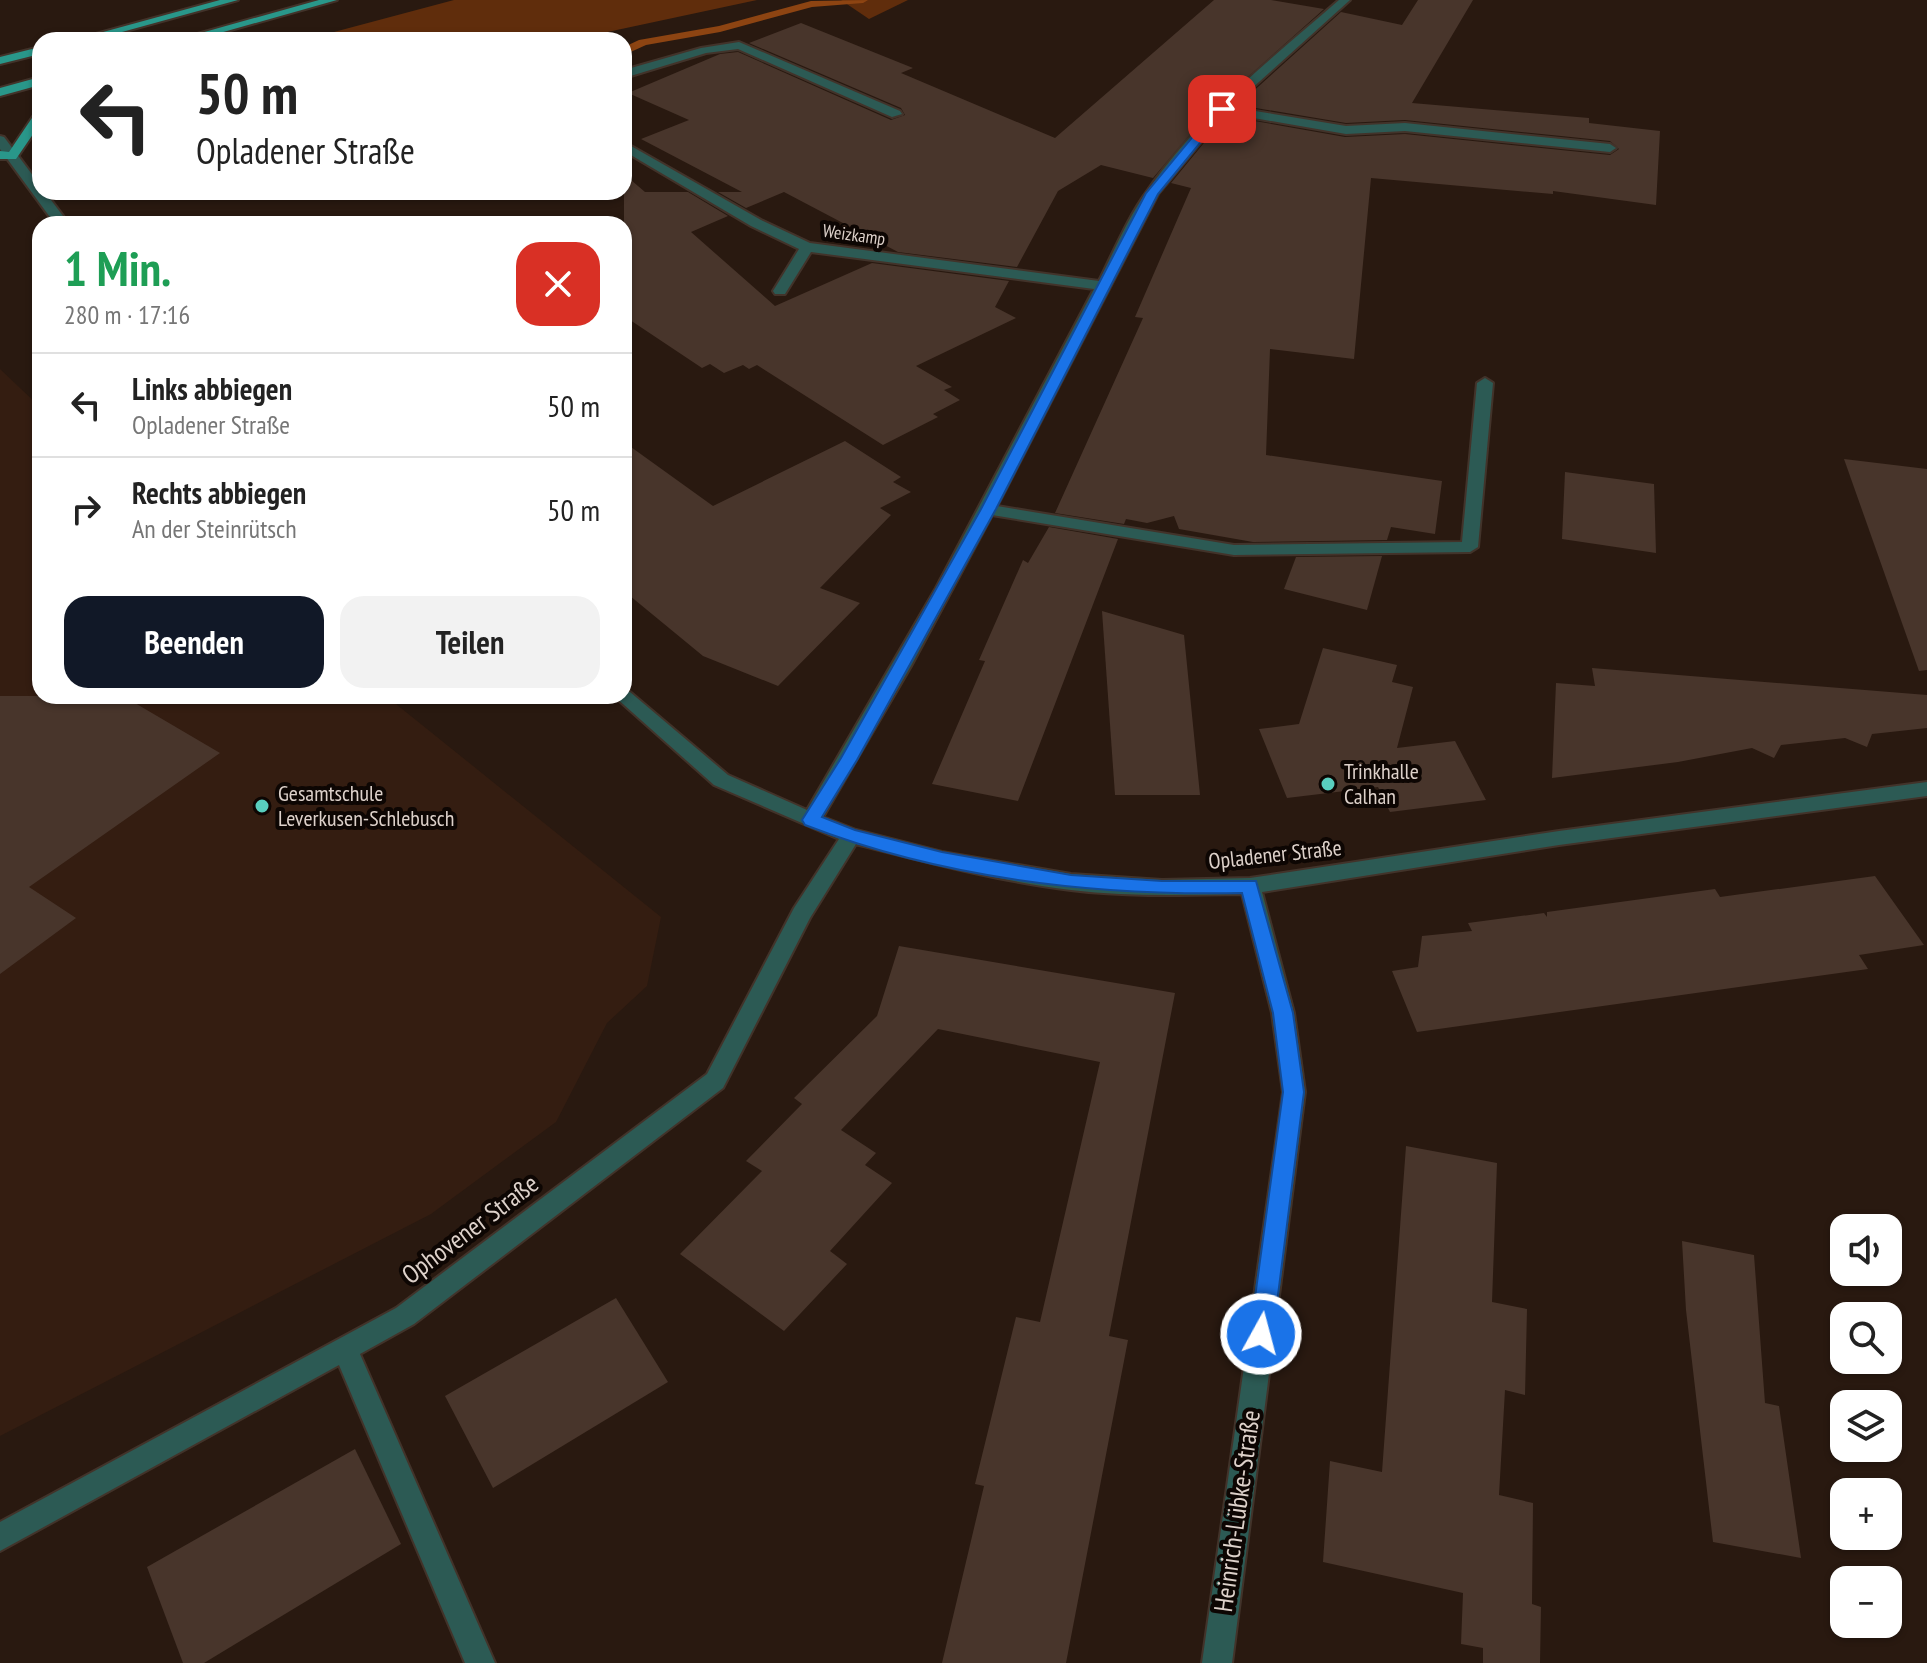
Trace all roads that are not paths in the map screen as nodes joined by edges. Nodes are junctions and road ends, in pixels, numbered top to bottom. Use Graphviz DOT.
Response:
graph roads {
  1 [pos="233,0"];
  2 [pos="332,0"];
  3 [pos="1345,0"];
  4 [pos="111,32"];
  5 [pos="212,32"];
  6 [pos="32,52"];
  7 [pos="0,61"];
  8 [pos="632,72"];
  9 [pos="32,83"];
  10 [pos="0,92"];
  11 [pos="1222,109"];
  12 [pos="896,114"];
  13 [pos="32,125"];
  14 [pos="0,140"];
  15 [pos="1610,148"];
  16 [pos="632,151"];
  17 [pos="6,156"];
  18 [pos="32,188"];
  19 [pos="42,200"];
  20 [pos="55,216"];
  21 [pos="807,247"];
  22 [pos="1103,286"];
  23 [pos="780,291"];
  24 [pos="1485,383"];
  25 [pos="988,509"];
  26 [pos="632,704"];
  27 [pos="1927,789"];
  28 [pos="811,820"];
  29 [pos="851,836"];
  30 [pos="1250,886"];
  31 [pos="346,1351"];
  32 [pos="0,1537"];
  33 [pos="480,1663"];
  34 [pos="1217,1663"];
  1 -- 4 [label="main road"];
  2 -- 5 [label="main road"];
  3 -- 11 [label="street"];
  6 -- 7 [label="main road"];
  8 -- 12 [label="street"];
  9 -- 10 [label="main road"];
  11 -- 15 [label="street"];
  11 -- 22 [label="street"];
  13 -- 17 [label="main road"];
  14 -- 17 [label="street"];
  16 -- 21 [label="street, Weizkamp"];
  17 -- 18 [label="street"];
  19 -- 20 [label="street"];
  21 -- 22 [label="street, Weizkamp"];
  21 -- 23 [label="street"];
  22 -- 25 [label="street"];
  24 -- 25 [label="street"];
  25 -- 28 [label="street"];
  26 -- 28 [label="street, Opladener Straße"];
  27 -- 30 [label="street, Opladener Straße"];
  28 -- 29 [label="street, Opladener Straße"];
  29 -- 30 [label="street, Opladener Straße"];
  29 -- 31 [label="street, Ophovener Straße"];
  30 -- 34 [label="street, Heinrich-Lübke-Straße"];
  31 -- 32 [label="street, Ophovener Straße"];
  31 -- 33 [label="street"];
}
